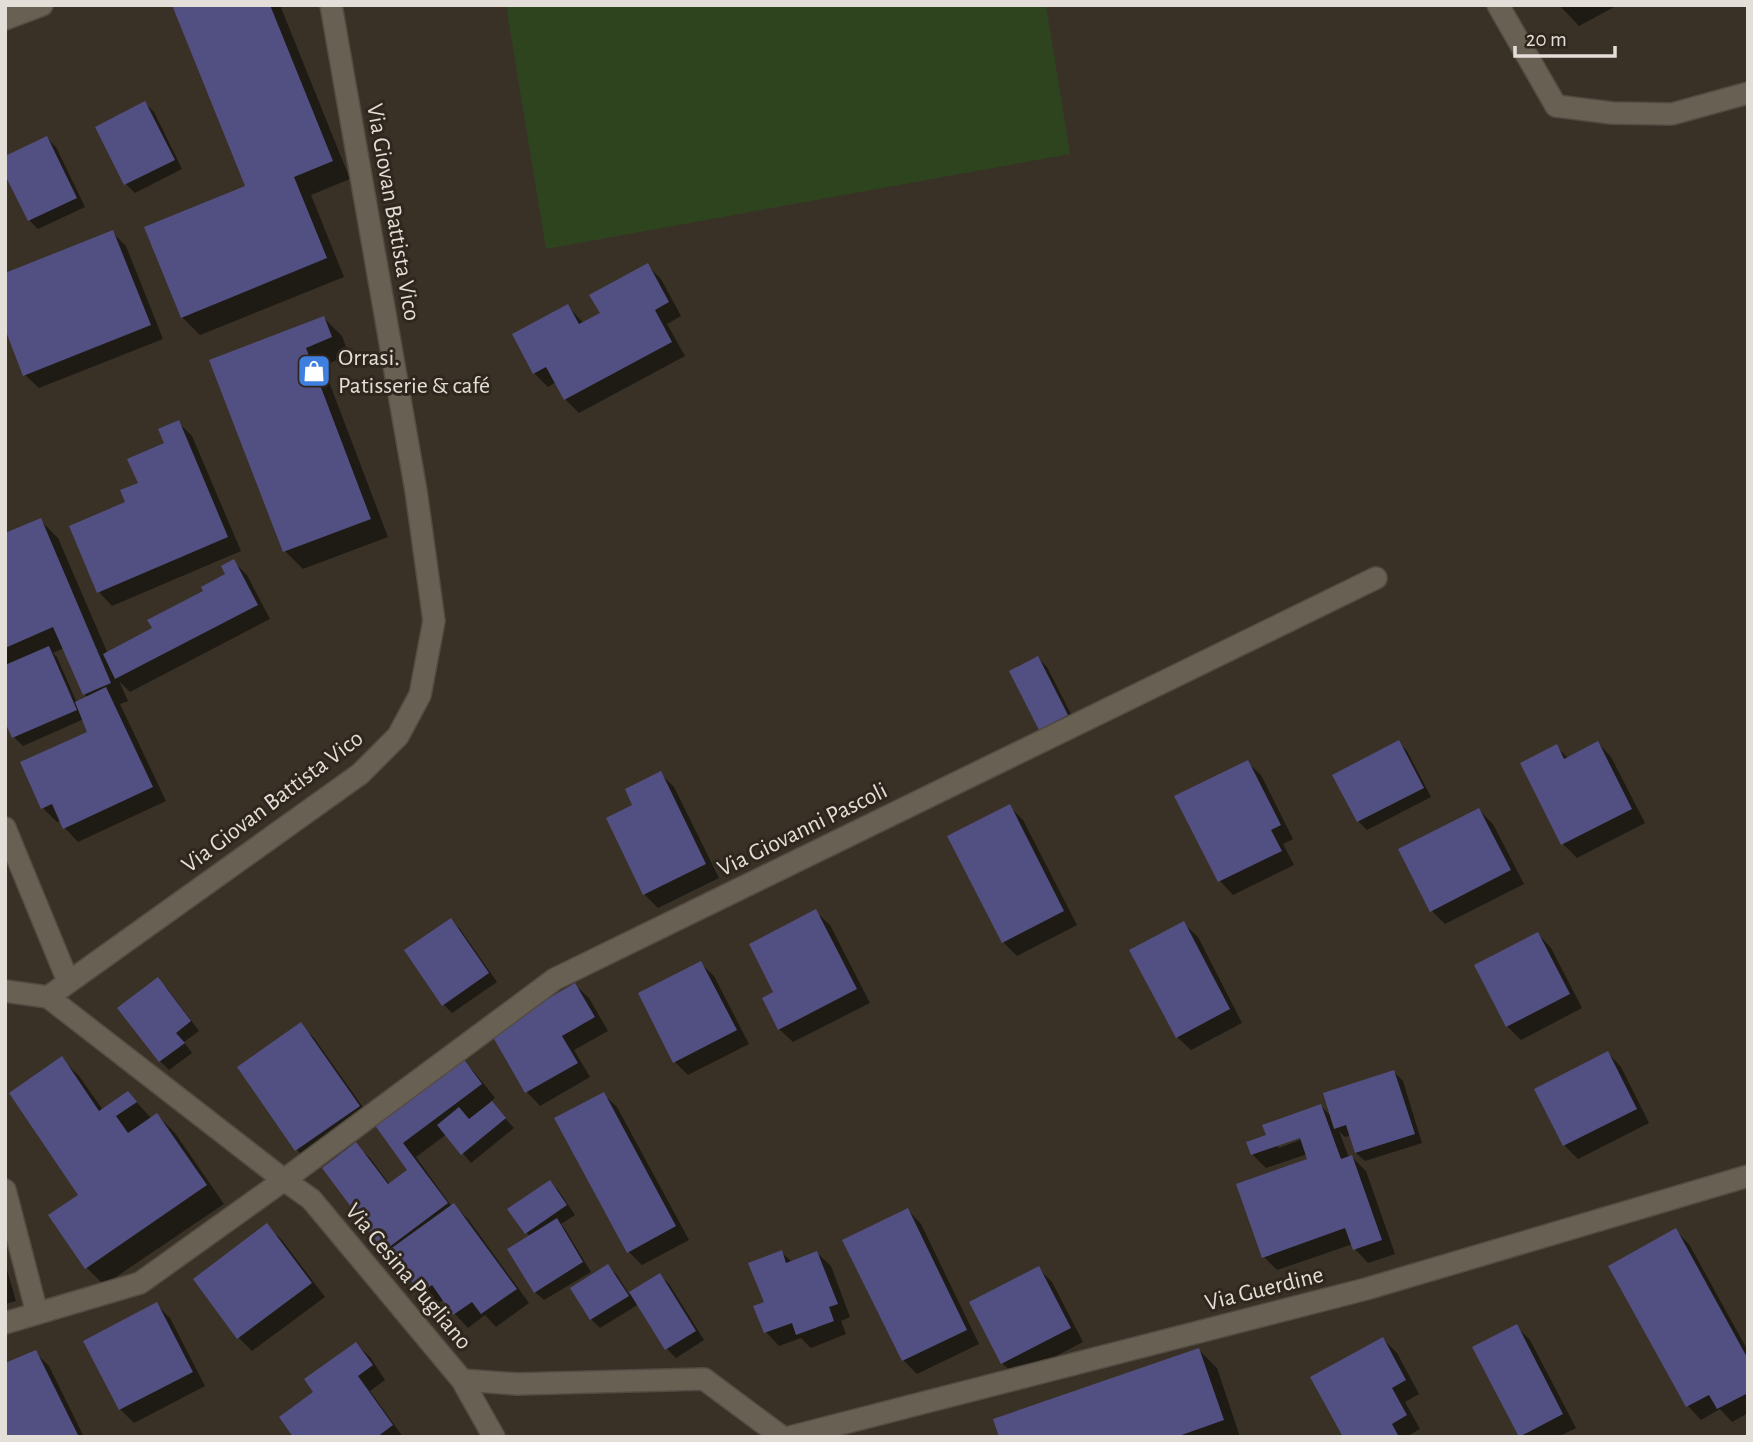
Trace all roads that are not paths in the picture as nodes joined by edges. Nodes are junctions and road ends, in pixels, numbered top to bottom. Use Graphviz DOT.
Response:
graph roads {
  1 [pos="42,5"];
  2 [pos="331,5"];
  3 [pos="1499,5"];
  4 [pos="5,19"];
  5 [pos="1748,93"];
  6 [pos="1376,578"];
  7 [pos="5,828"];
  8 [pos="68,981"];
  9 [pos="5,991"];
  10 [pos="48,997"];
  11 [pos="1748,1175"];
  12 [pos="284,1180"];
  13 [pos="5,1190"];
  14 [pos="37,1313"];
  15 [pos="5,1323"];
  16 [pos="462,1380"];
  17 [pos="494,1437"];
  18 [pos="782,1437"];
  19 [pos="790,1437"];
  1 -- 4 [label="street"];
  2 -- 8 [label="street, Via Giovan Battista Vico"];
  3 -- 5 [label="street"];
  6 -- 12 [label="street, Via Giovanni Pascoli"];
  7 -- 8 [label="street"];
  8 -- 10 [label="street, Via Giovan Battista Vico"];
  9 -- 10 [label="street"];
  10 -- 12 [label="street, Via Cesina Pugliano"];
  11 -- 19 [label="street, Via Guerdine"];
  12 -- 14 [label="street, Via Giovanni Pascoli"];
  12 -- 16 [label="street, Via Cesina Pugliano"];
  13 -- 14 [label="street"];
  14 -- 15 [label="street, Via Giovanni Pascoli"];
  16 -- 17 [label="street"];
  16 -- 18 [label="street, Via Cesina Pugliano"];
}
